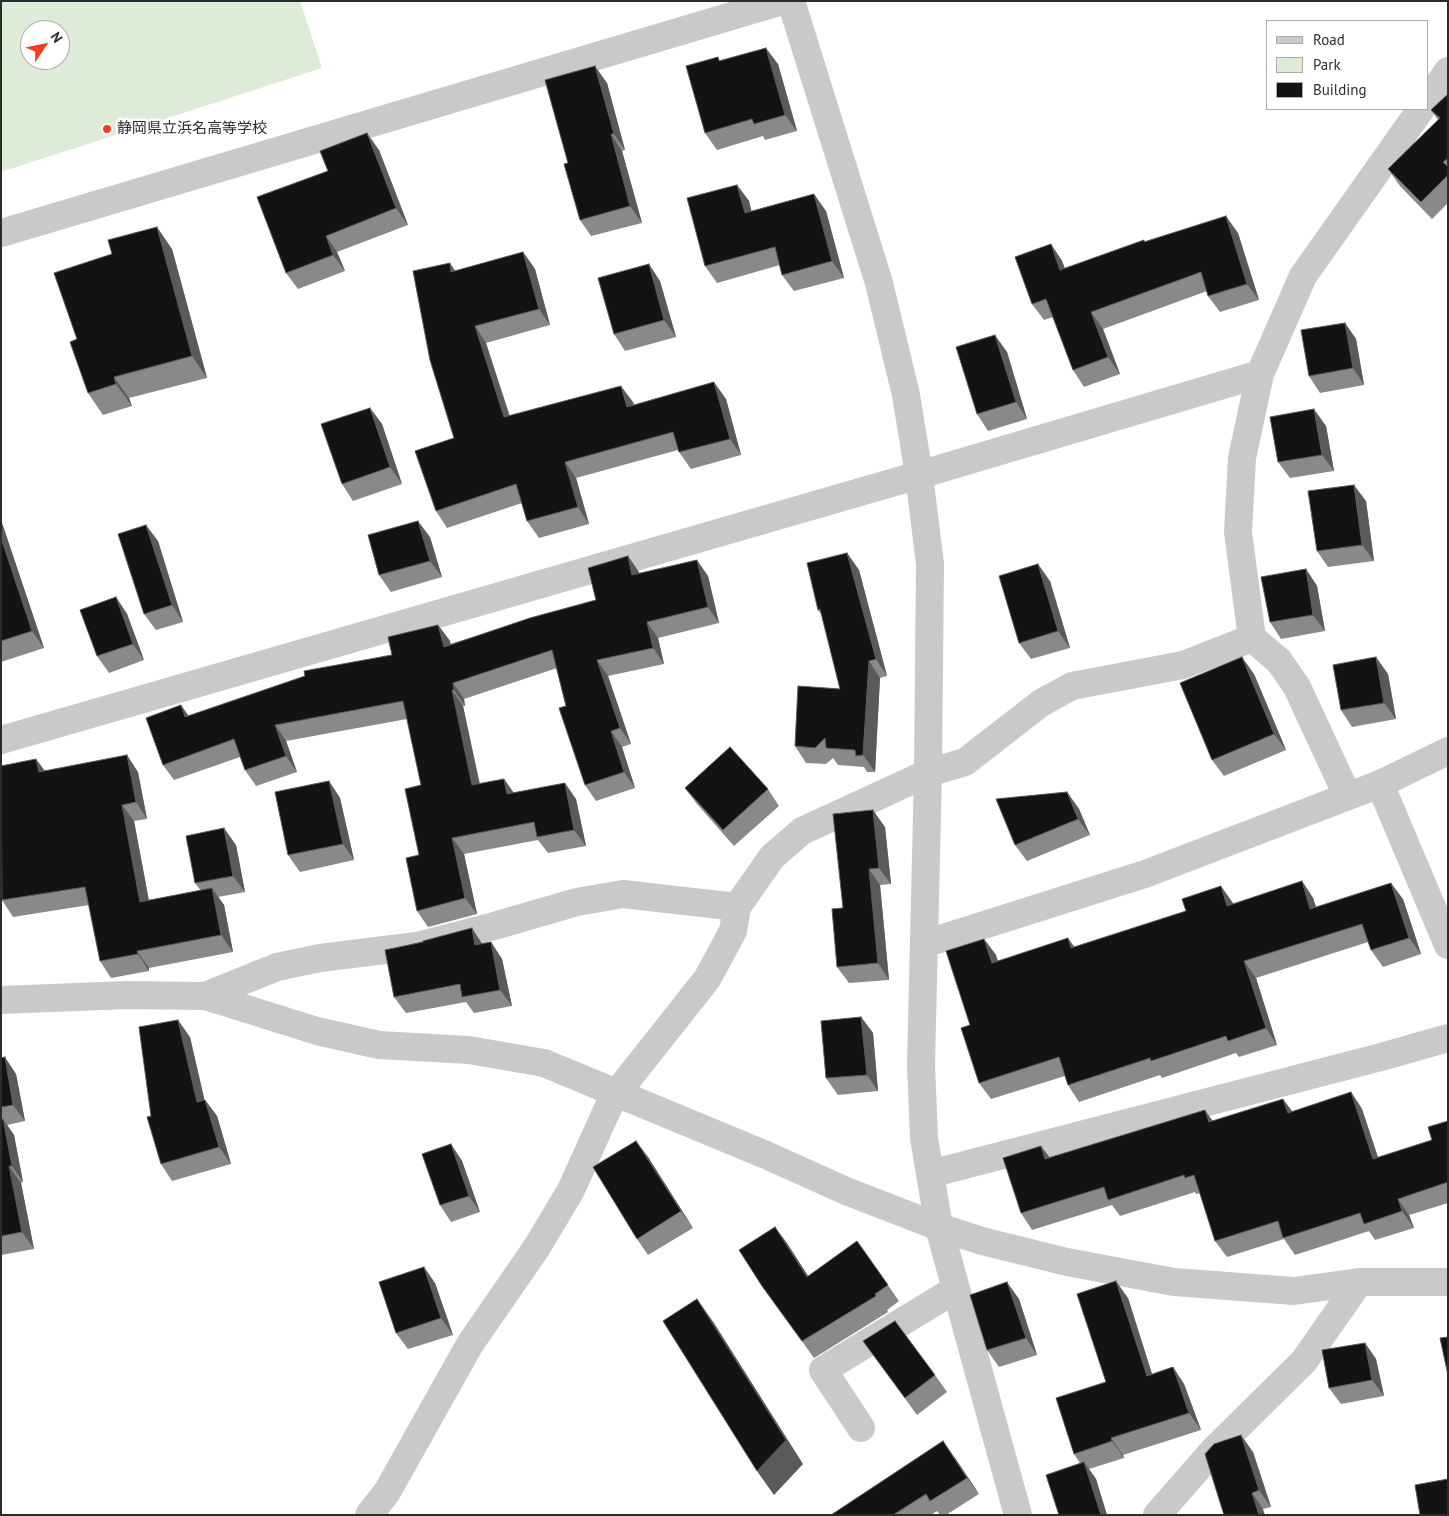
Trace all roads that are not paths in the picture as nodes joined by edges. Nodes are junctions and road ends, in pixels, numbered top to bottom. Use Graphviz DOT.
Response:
graph roads {
  1 [pos="782,1"];
  2 [pos="791,1"];
  3 [pos="1448,72"];
  4 [pos="1429,99"];
  5 [pos="1420,110"];
  6 [pos="1,234"];
  7 [pos="1260,374"];
  8 [pos="919,475"];
  9 [pos="1252,638"];
  10 [pos="1,740"];
  11 [pos="1448,751"];
  12 [pos="928,773"];
  13 [pos="1380,784"];
  14 [pos="1347,795"];
  15 [pos="737,907"];
  16 [pos="924,944"];
  17 [pos="1448,945"];
  18 [pos="204,996"];
  19 [pos="1,1000"];
  20 [pos="1448,1038"];
  21 [pos="616,1094"];
  22 [pos="930,1174"];
  23 [pos="939,1227"];
  24 [pos="1359,1282"];
  25 [pos="1448,1282"];
  26 [pos="956,1289"];
  27 [pos="861,1428"];
  28 [pos="370,1515"];
  29 [pos="1018,1515"];
  30 [pos="1157,1515"];
  1 -- 6 [label="street"];
  2 -- 8 [label="street"];
  3 -- 4 [label="street"];
  5 -- 7 [label="street"];
  7 -- 8 [label="street"];
  7 -- 9 [label="street"];
  8 -- 10 [label="street"];
  8 -- 12 [label="street"];
  9 -- 12 [label="street"];
  9 -- 14 [label="street"];
  11 -- 13 [label="street"];
  12 -- 15 [label="street"];
  12 -- 16 [label="street"];
  13 -- 14 [label="street"];
  13 -- 17 [label="street"];
  14 -- 16 [label="street"];
  15 -- 18 [label="street"];
  15 -- 21 [label="street"];
  16 -- 22 [label="street"];
  18 -- 19 [label="street"];
  18 -- 21 [label="street"];
  20 -- 22 [label="street"];
  21 -- 23 [label="street"];
  21 -- 28 [label="street"];
  22 -- 23 [label="street"];
  23 -- 24 [label="street"];
  23 -- 26 [label="street"];
  24 -- 25 [label="street"];
  24 -- 30 [label="street"];
  26 -- 27 [label="street"];
  26 -- 29 [label="street"];
}
